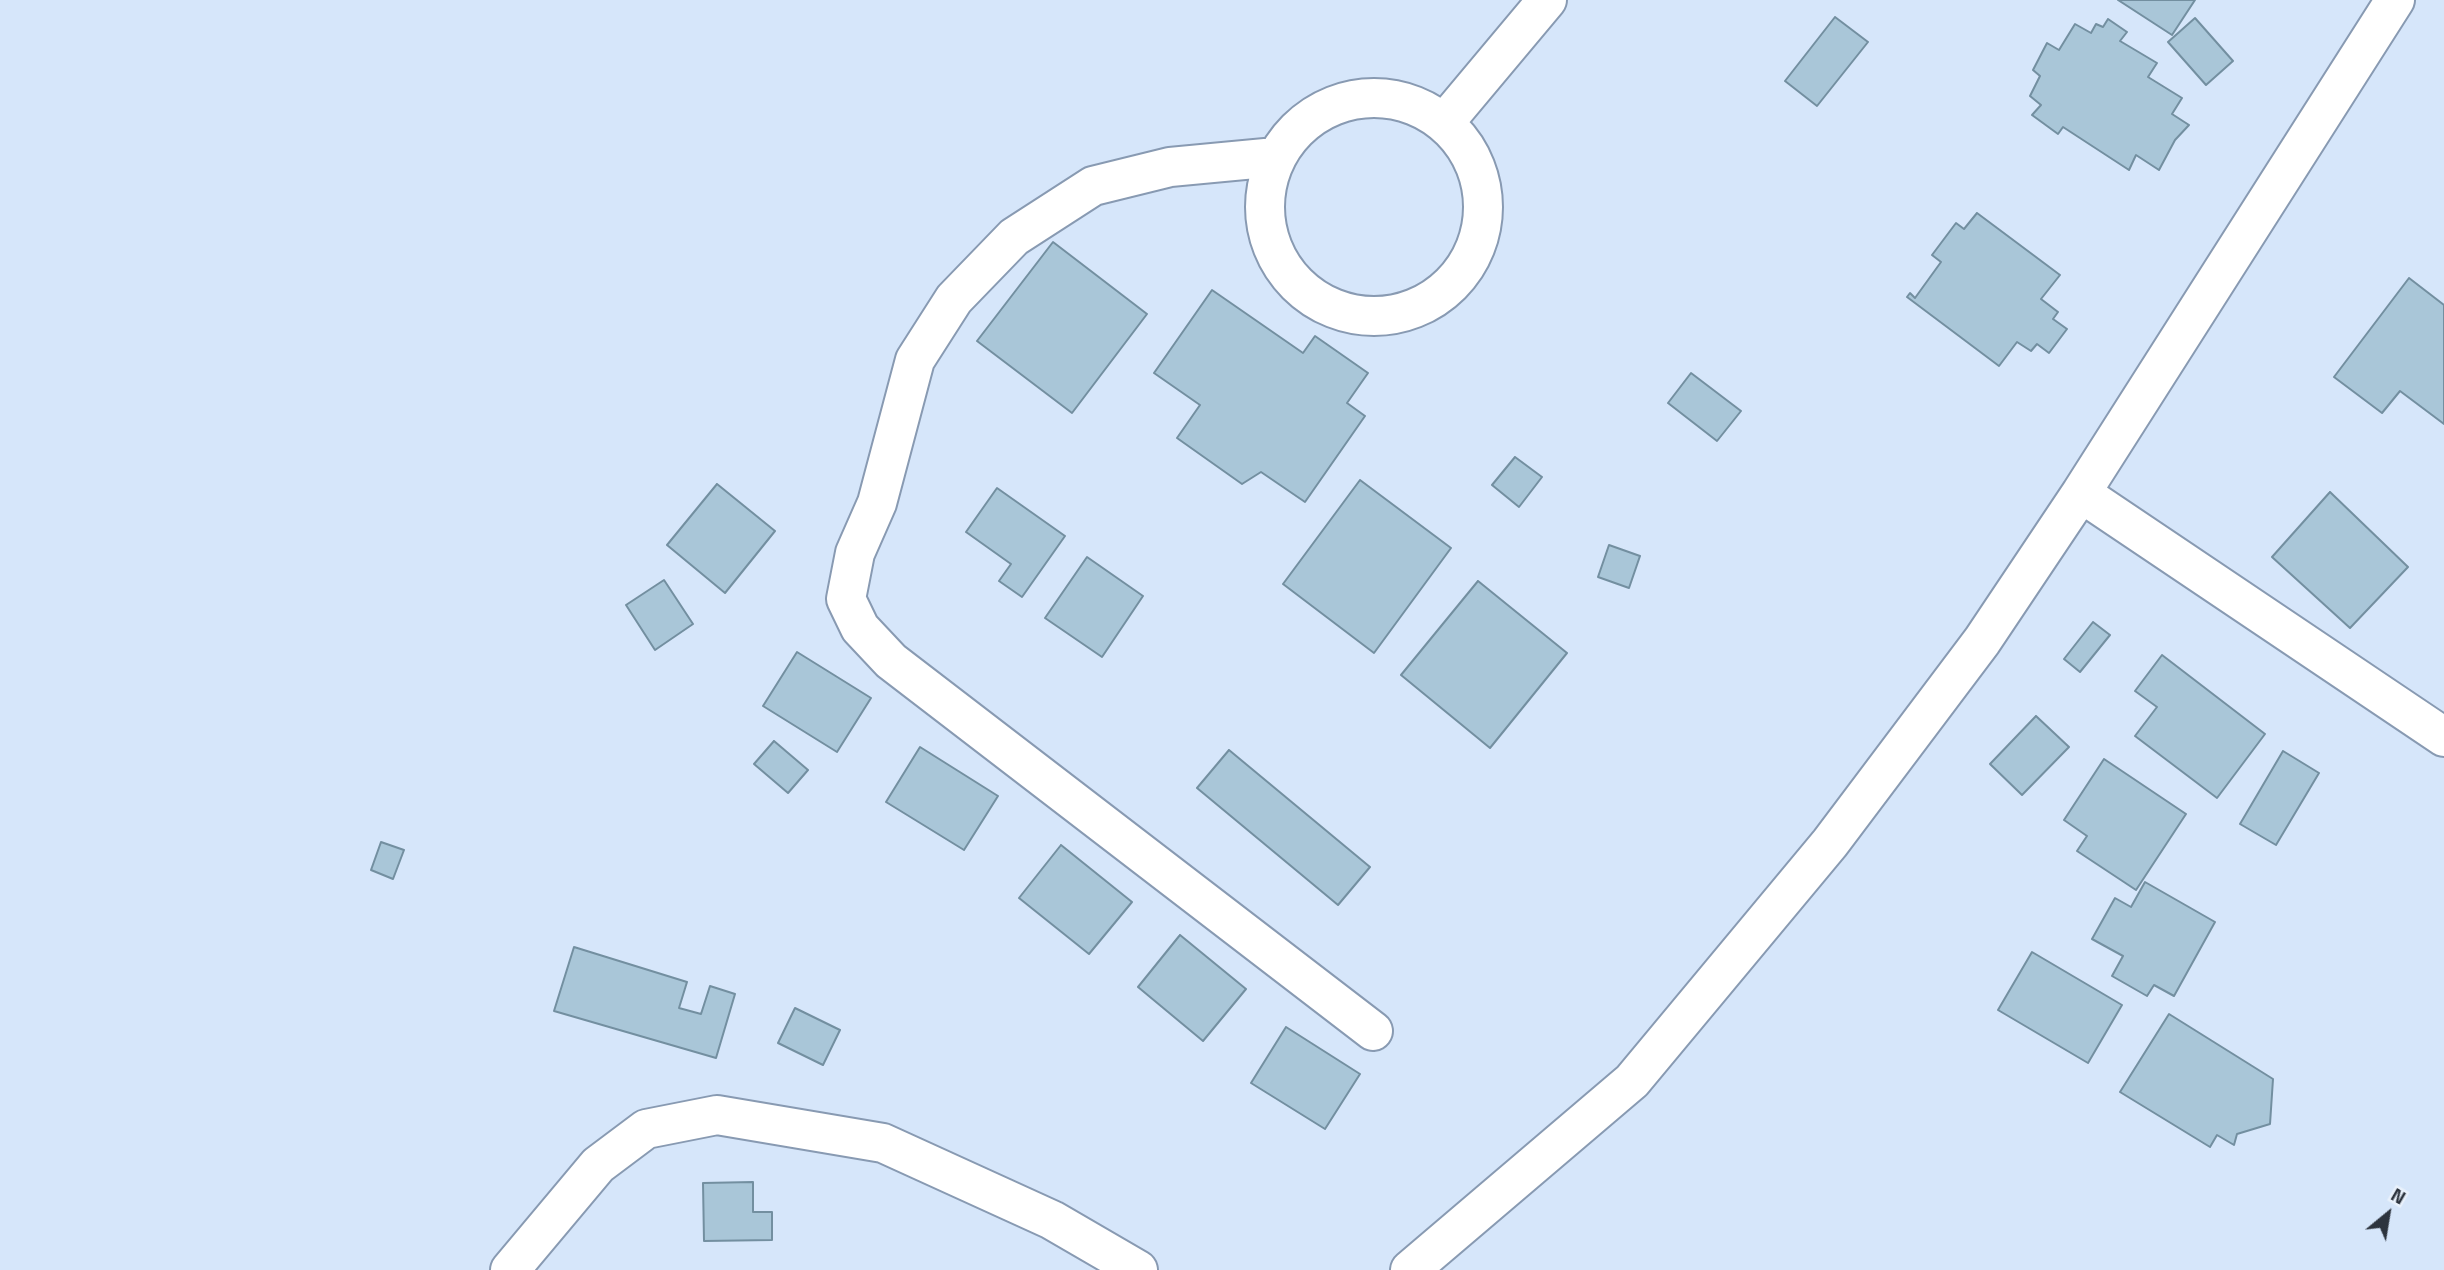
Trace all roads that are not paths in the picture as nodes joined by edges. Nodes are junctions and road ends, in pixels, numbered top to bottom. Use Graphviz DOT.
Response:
graph roads {
  1 [pos="1547,0"];
  2 [pos="2395,0"];
  3 [pos="1444,123"];
  4 [pos="1276,157"];
  5 [pos="2081,493"];
  6 [pos="2444,737"];
  7 [pos="1373,1031"];
  8 [pos="510,1270"];
  9 [pos="1138,1270"];
  10 [pos="1410,1270"];
  1 -- 3 [label="street"];
  2 -- 5 [label="street"];
  3 -- 4 [label="street"];
  3 -- 4 [label="street"];
  4 -- 7 [label="street"];
  5 -- 6 [label="street"];
  5 -- 10 [label="street"];
  8 -- 9 [label="street"];
}
